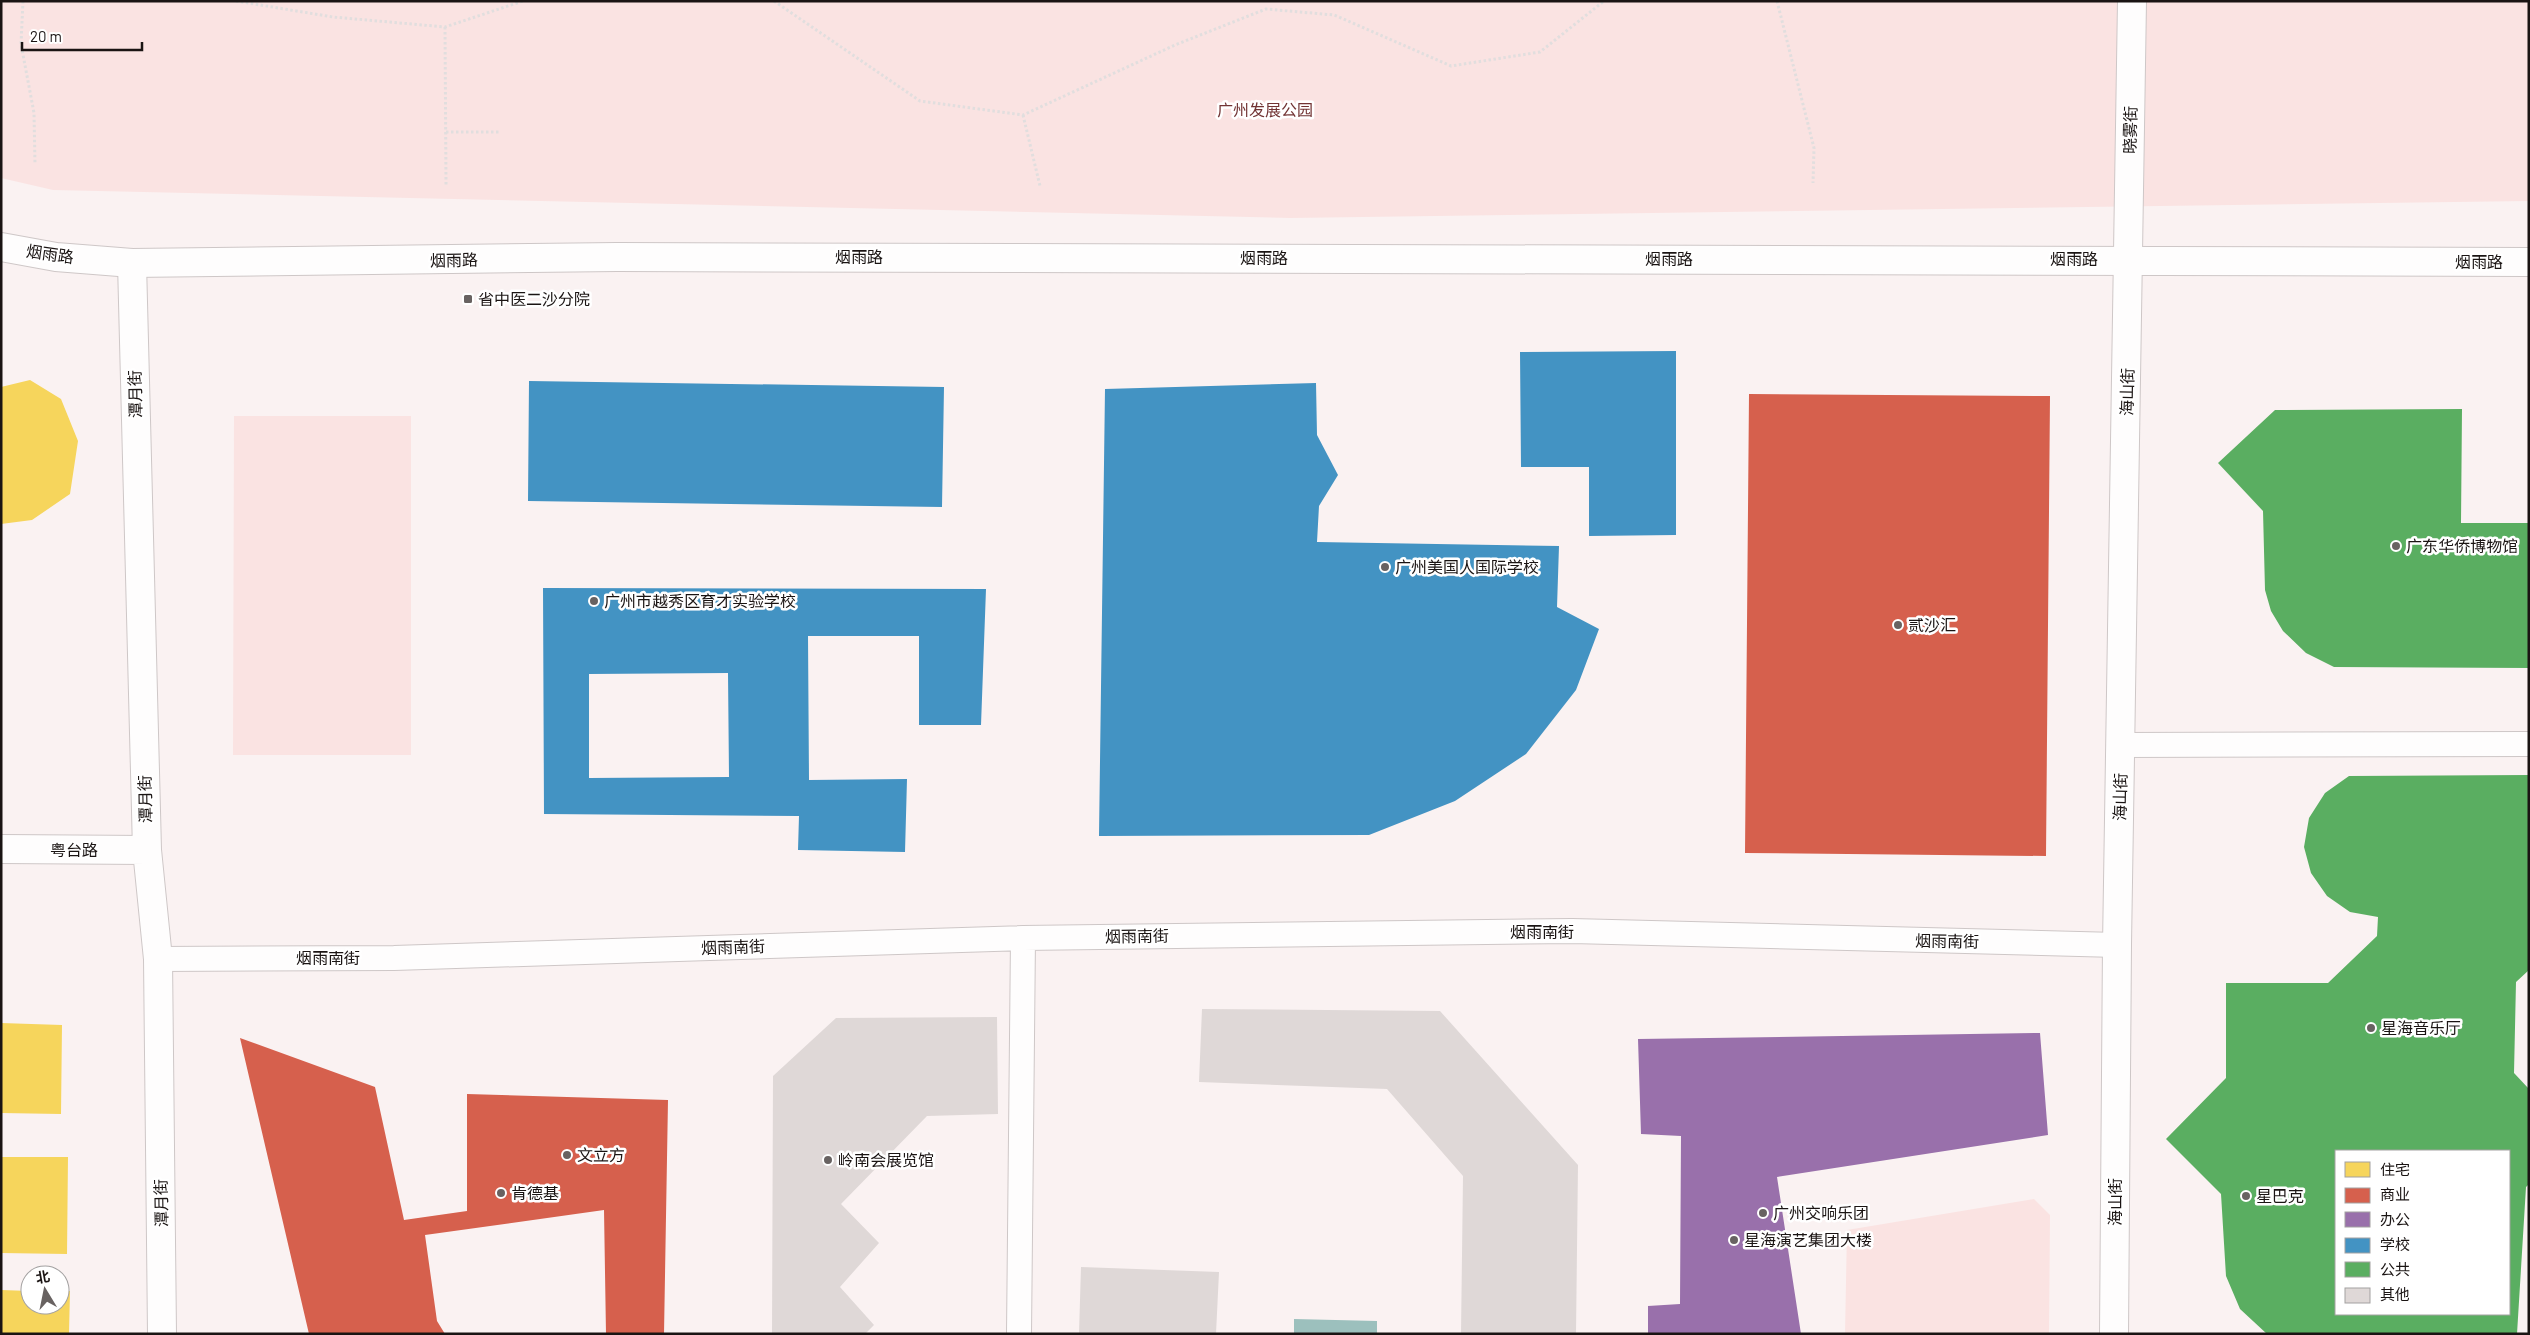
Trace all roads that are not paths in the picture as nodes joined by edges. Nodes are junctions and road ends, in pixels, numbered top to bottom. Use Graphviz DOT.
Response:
graph roads {
  1 [pos="2132,1"];
  2 [pos="1,247"];
  3 [pos="2129,260"];
  4 [pos="2529,262"];
  5 [pos="132,263"];
  6 [pos="2529,744"];
  7 [pos="2121,745"];
  8 [pos="1,849"];
  9 [pos="147,850"];
  10 [pos="1023,938"];
  11 [pos="2116,945"];
  12 [pos="158,959"];
  13 [pos="162,1334"];
  14 [pos="1019,1334"];
  15 [pos="2114,1334"];
  1 -- 3 [label="street, 晓雾街"];
  2 -- 5 [label="street, 烟雨路"];
  3 -- 4 [label="street, 烟雨路"];
  3 -- 5 [label="street, 烟雨路"];
  3 -- 7 [label="street, 海山街"];
  5 -- 9 [label="street, 潭月街"];
  6 -- 7 [label="lane"];
  7 -- 11 [label="street, 海山街"];
  8 -- 9 [label="street, 粤台路"];
  9 -- 12 [label="street, 潭月街"];
  10 -- 11 [label="lane, 烟雨南街"];
  10 -- 12 [label="lane, 烟雨南街"];
  10 -- 14 [label="lane"];
  11 -- 15 [label="street, 海山街"];
  12 -- 13 [label="street, 潭月街"];
}
